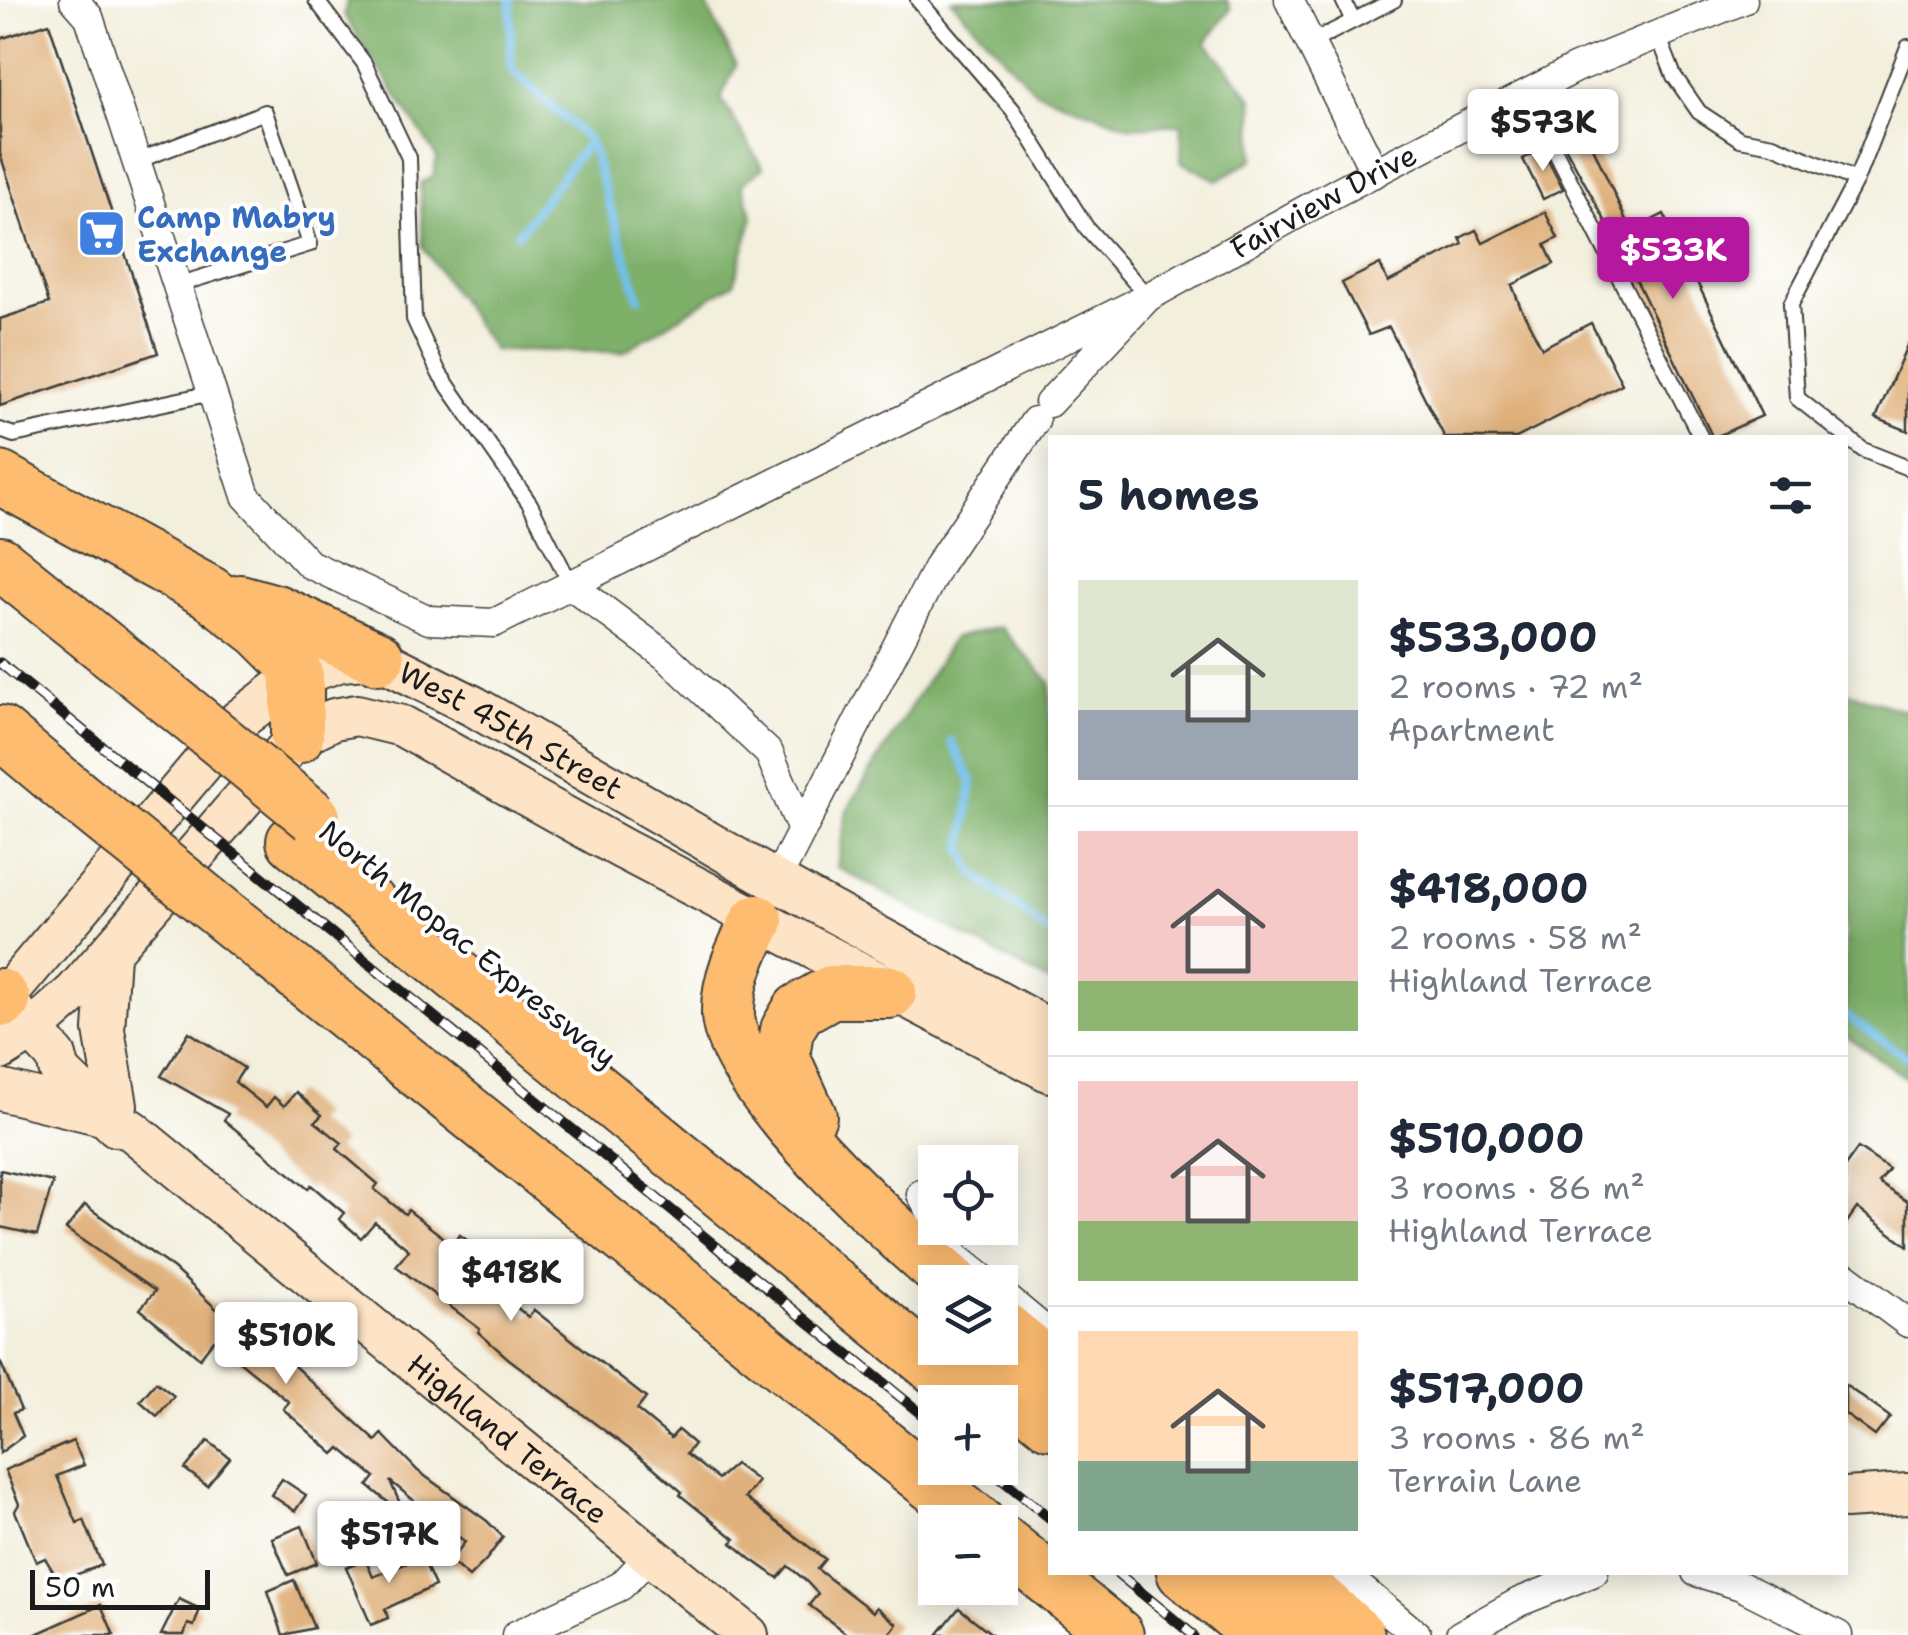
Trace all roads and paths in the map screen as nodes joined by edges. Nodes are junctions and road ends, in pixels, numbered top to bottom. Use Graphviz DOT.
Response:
graph roads {
  1 [pos="74,0"];
  2 [pos="316,0"];
  3 [pos="918,0"];
  4 [pos="1290,0"];
  5 [pos="1343,0"];
  6 [pos="1394,0"];
  7 [pos="1744,0"];
  8 [pos="1354,21"];
  9 [pos="1658,35"];
  10 [pos="1310,43"];
  11 [pos="1908,46"];
  12 [pos="1526,94"];
  13 [pos="136,161"];
  14 [pos="1375,173"];
  15 [pos="1856,180"];
  16 [pos="177,285"];
  17 [pos="1148,297"];
  18 [pos="1022,360"];
  19 [pos="212,394"];
  20 [pos="1042,412"];
  21 [pos="0,430"];
  22 [pos="1699,435"];
  23 [pos="1844,435"];
  24 [pos="1848,438"];
  25 [pos="1908,468"];
  26 [pos="0,478"];
  27 [pos="0,563"];
  28 [pos="572,586"];
  29 [pos="209,592"];
  30 [pos="0,603"];
  31 [pos="378,658"];
  32 [pos="297,676"];
  33 [pos="152,706"];
  34 [pos="0,732"];
  35 [pos="298,738"];
  36 [pos="0,774"];
  37 [pos="64,806"];
  38 [pos="801,828"];
  39 [pos="304,829"];
  40 [pos="767,901"];
  41 [pos="220,931"];
  42 [pos="110,955"];
  43 [pos="890,992"];
  44 [pos="15,1023"];
  45 [pos="1048,1029"];
  46 [pos="1048,1071"];
  47 [pos="0,1090"];
  48 [pos="118,1117"];
  49 [pos="834,1168"];
  50 [pos="949,1245"];
  51 [pos="934,1265"];
  52 [pos="966,1265"];
  53 [pos="1848,1278"];
  54 [pos="1018,1308"];
  55 [pos="918,1315"];
  56 [pos="1908,1323"];
  57 [pos="1048,1332"];
  58 [pos="1018,1340"];
  59 [pos="1048,1364"];
  60 [pos="979,1365"];
  61 [pos="956,1385"];
  62 [pos="1048,1421"];
  63 [pos="1018,1437"];
  64 [pos="1048,1461"];
  65 [pos="1908,1494"];
  66 [pos="1848,1498"];
  67 [pos="956,1505"];
  68 [pos="918,1518"];
  69 [pos="1018,1555"];
  70 [pos="649,1556"];
  71 [pos="1188,1575"];
  72 [pos="1236,1575"];
  73 [pos="1291,1575"];
  74 [pos="1345,1575"];
  75 [pos="1586,1575"];
  76 [pos="1713,1575"];
  77 [pos="1742,1580"];
  78 [pos="1018,1600"];
  79 [pos="516,1635"];
  80 [pos="748,1635"];
  81 [pos="1062,1635"];
  82 [pos="1117,1635"];
  83 [pos="1260,1635"];
  84 [pos="1308,1635"];
  85 [pos="1358,1635"];
  86 [pos="1418,1635"];
  87 [pos="1460,1635"];
  88 [pos="1838,1635"];
  1 -- 13 [label="street"];
  2 -- 28 [label="lane"];
  3 -- 17 [label="lane"];
  4 -- 10 [label="street"];
  5 -- 8 [label="lane"];
  6 -- 8 [label="lane"];
  7 -- 9 [label="street, Fairview Drive"];
  8 -- 10 [label="lane"];
  9 -- 12 [label="street, Fairview Drive"];
  9 -- 15 [label="lane"];
  10 -- 14 [label="street"];
  11 -- 15 [label="lane"];
  12 -- 14 [label="street, Fairview Drive"];
  12 -- 22 [label="lane"];
  13 -- 16 [label="street"];
  13 -- 16 [label="lane"];
  14 -- 17 [label="street, Fairview Drive"];
  15 -- 23 [label="lane"];
  16 -- 19 [label="street"];
  17 -- 18 [label="street"];
  17 -- 20 [label="street, Fairview Drive"];
  18 -- 20 [label="street"];
  18 -- 28 [label="street"];
  19 -- 21 [label="lane"];
  19 -- 28 [label="street"];
  20 -- 38 [label="street, Fairview Drive"];
  24 -- 25 [label="lane"];
  26 -- 29 [label="highway"];
  27 -- 33 [label="highway, North Mopac Expressway"];
  28 -- 38 [label="street"];
  29 -- 31 [label="highway"];
  29 -- 32 [label="highway"];
  30 -- 33 [label="highway"];
  31 -- 32 [label="main road, West 45th Street"];
  31 -- 40 [label="main road, West 45th Street"];
  32 -- 35 [label="highway"];
  32 -- 44 [label="main road, West 45th Street"];
  33 -- 39 [label="highway, North Mopac Expressway, bridge"];
  34 -- 37 [label="highway"];
  35 -- 40 [label="main road, West 45th Street"];
  35 -- 42 [label="main road, West 45th Street"];
  36 -- 37 [label="highway"];
  37 -- 41 [label="highway"];
  38 -- 40 [label="street, Fairview Drive"];
  39 -- 55 [label="highway, North Mopac Expressway"];
  39 -- 61 [label="highway"];
  40 -- 43 [label="main road, West 45th Street"];
  40 -- 45 [label="main road, West 45th Street"];
  40 -- 49 [label="highway"];
  41 -- 67 [label="highway"];
  41 -- 68 [label="highway"];
  42 -- 44 [label="main road, West 45th Street"];
  42 -- 48 [label="main road"];
  43 -- 46 [label="main road, West 45th Street"];
  43 -- 49 [label="highway"];
  44 -- 48 [label="main road, Highland Terrace"];
  47 -- 48 [label="main road"];
  48 -- 70 [label="main road, Highland Terrace"];
  49 -- 51 [label="highway"];
  50 -- 52 [label="street"];
  53 -- 56 [label="street"];
  54 -- 57 [label="street"];
  58 -- 59 [label="highway"];
  60 -- 62 [label="highway"];
  63 -- 64 [label="highway"];
  65 -- 66 [label="main road"];
  69 -- 82 [label="highway"];
  70 -- 79 [label="street"];
  70 -- 80 [label="main road, Highland Terrace"];
  71 -- 83 [label="highway"];
  72 -- 84 [label="highway"];
  73 -- 85 [label="highway"];
  74 -- 86 [label="street"];
  75 -- 87 [label="street"];
  76 -- 77 [label="street"];
  77 -- 88 [label="street"];
  78 -- 81 [label="highway"];
}
